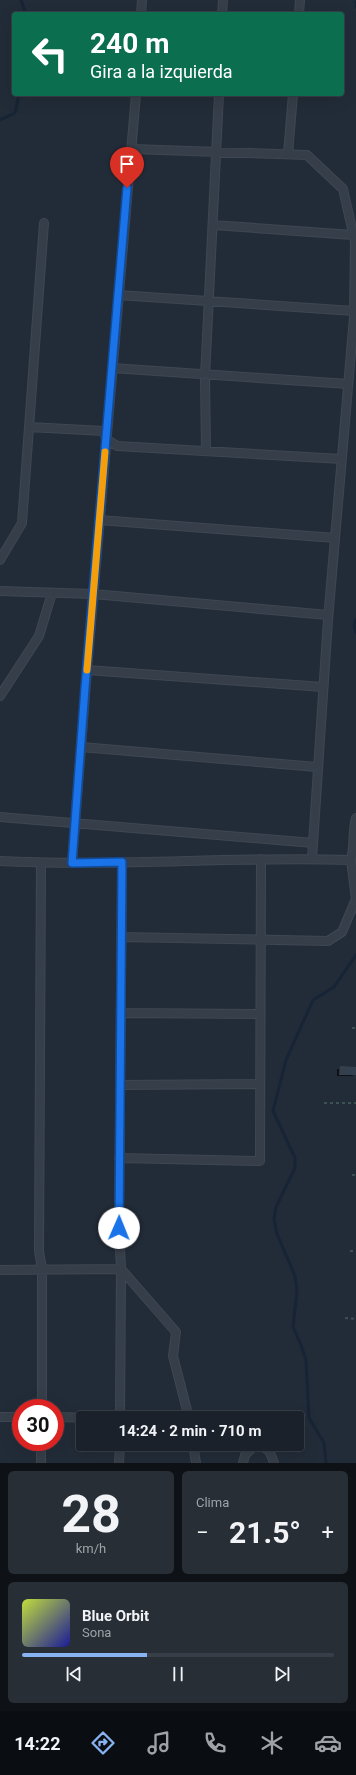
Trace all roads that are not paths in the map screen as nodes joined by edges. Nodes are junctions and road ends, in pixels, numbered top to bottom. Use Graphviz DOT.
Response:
graph roads {
  1 [pos="142,0"];
  2 [pos="223,0"];
  3 [pos="300,0"];
  4 [pos="141,12"];
  5 [pos="222,12"];
  6 [pos="299,12"];
  7 [pos="136,96"];
  8 [pos="219,96"];
  9 [pos="293,96"];
  10 [pos="131,148"];
  11 [pos="216,151"];
  12 [pos="288,154"];
  13 [pos="44,223"];
  14 [pos="213,225"];
  15 [pos="353,235"];
  16 [pos="118,295"];
  17 [pos="209,301"];
  18 [pos="354,311"];
  19 [pos="112,368"];
  20 [pos="206,374"];
  21 [pos="348,384"];
  22 [pos="29,427"];
  23 [pos="106,439"];
  24 [pos="206,451"];
  25 [pos="342,459"];
  26 [pos="99,520"];
  27 [pos="335,538"];
  28 [pos="0,560"];
  29 [pos="0,591"];
  30 [pos="52,593"];
  31 [pos="93,594"];
  32 [pos="328,615"];
  33 [pos="87,670"];
  34 [pos="323,687"];
  35 [pos="0,696"];
  36 [pos="81,747"];
  37 [pos="317,767"];
  38 [pos="0,817"];
  39 [pos="356,818"];
  40 [pos="75,822"];
  41 [pos="313,843"];
  42 [pos="261,859"];
  43 [pos="312,859"];
  44 [pos="351,860"];
  45 [pos="0,861"];
  46 [pos="122,862"];
  47 [pos="41,863"];
  48 [pos="72,863"];
  49 [pos="121,937"];
  50 [pos="260,940"];
  51 [pos="121,1013"];
  52 [pos="260,1014"];
  53 [pos="260,1084"];
  54 [pos="120,1085"];
  55 [pos="119,1158"];
  56 [pos="42,1269"];
  57 [pos="121,1269"];
  58 [pos="0,1270"];
  59 [pos="42,1399"];
  60 [pos="120,1411"];
  61 [pos="187,1411"];
  62 [pos="0,1416"];
  63 [pos="12,1417"];
  64 [pos="64,1417"];
  65 [pos="76,1418"];
  66 [pos="41,1451"];
  67 [pos="120,1451"];
  68 [pos="194,1451"];
  69 [pos="41,1463"];
  70 [pos="119,1463"];
  71 [pos="196,1463"];
  72 [pos="243,1463"];
  73 [pos="274,1463"];
  1 -- 4 [label="street"];
  2 -- 5 [label="street"];
  3 -- 6 [label="street"];
  7 -- 10 [label="street"];
  8 -- 11 [label="street"];
  9 -- 12 [label="street"];
  10 -- 11 [label="street"];
  10 -- 16 [label="street"];
  11 -- 12 [label="street"];
  11 -- 14 [label="street"];
  12 -- 15 [label="street"];
  13 -- 22 [label="street"];
  14 -- 15 [label="street"];
  14 -- 17 [label="street"];
  15 -- 18 [label="street"];
  16 -- 17 [label="street"];
  16 -- 19 [label="street"];
  17 -- 18 [label="street"];
  17 -- 20 [label="street"];
  18 -- 21 [label="street"];
  19 -- 20 [label="street"];
  19 -- 23 [label="street"];
  20 -- 21 [label="street"];
  20 -- 24 [label="street"];
  21 -- 25 [label="street"];
  22 -- 23 [label="street"];
  22 -- 28 [label="street"];
  23 -- 24 [label="street"];
  23 -- 26 [label="street"];
  24 -- 25 [label="street"];
  25 -- 27 [label="street"];
  26 -- 27 [label="street"];
  26 -- 31 [label="street"];
  27 -- 32 [label="street"];
  29 -- 30 [label="street"];
  30 -- 31 [label="street"];
  30 -- 35 [label="street"];
  31 -- 32 [label="street"];
  31 -- 33 [label="street"];
  32 -- 34 [label="street"];
  33 -- 34 [label="street"];
  33 -- 36 [label="street"];
  34 -- 37 [label="street"];
  36 -- 37 [label="street"];
  36 -- 40 [label="street"];
  37 -- 41 [label="street"];
  38 -- 40 [label="street"];
  39 -- 44 [label="street"];
  40 -- 41 [label="street"];
  40 -- 48 [label="street"];
  41 -- 43 [label="street"];
  42 -- 43 [label="street"];
  42 -- 46 [label="street"];
  42 -- 50 [label="street"];
  43 -- 44 [label="street"];
  44 -- 50 [label="street"];
  45 -- 47 [label="street"];
  46 -- 48 [label="street"];
  46 -- 49 [label="street"];
  47 -- 48 [label="street"];
  47 -- 56 [label="street"];
  49 -- 50 [label="street"];
  49 -- 51 [label="street"];
  50 -- 52 [label="street"];
  51 -- 52 [label="street"];
  51 -- 54 [label="street"];
  52 -- 53 [label="street"];
  53 -- 54 [label="street"];
  53 -- 55 [label="street"];
  54 -- 55 [label="street"];
  55 -- 57 [label="street"];
  56 -- 57 [label="street"];
  56 -- 58 [label="street"];
  56 -- 59 [label="street"];
  57 -- 60 [label="street"];
  57 -- 61 [label="street"];
  62 -- 63 [label="street"];
  64 -- 65 [label="street"];
  66 -- 69 [label="street"];
  67 -- 70 [label="street"];
  68 -- 71 [label="street"];
  72 -- 73 [label="street"];
}
